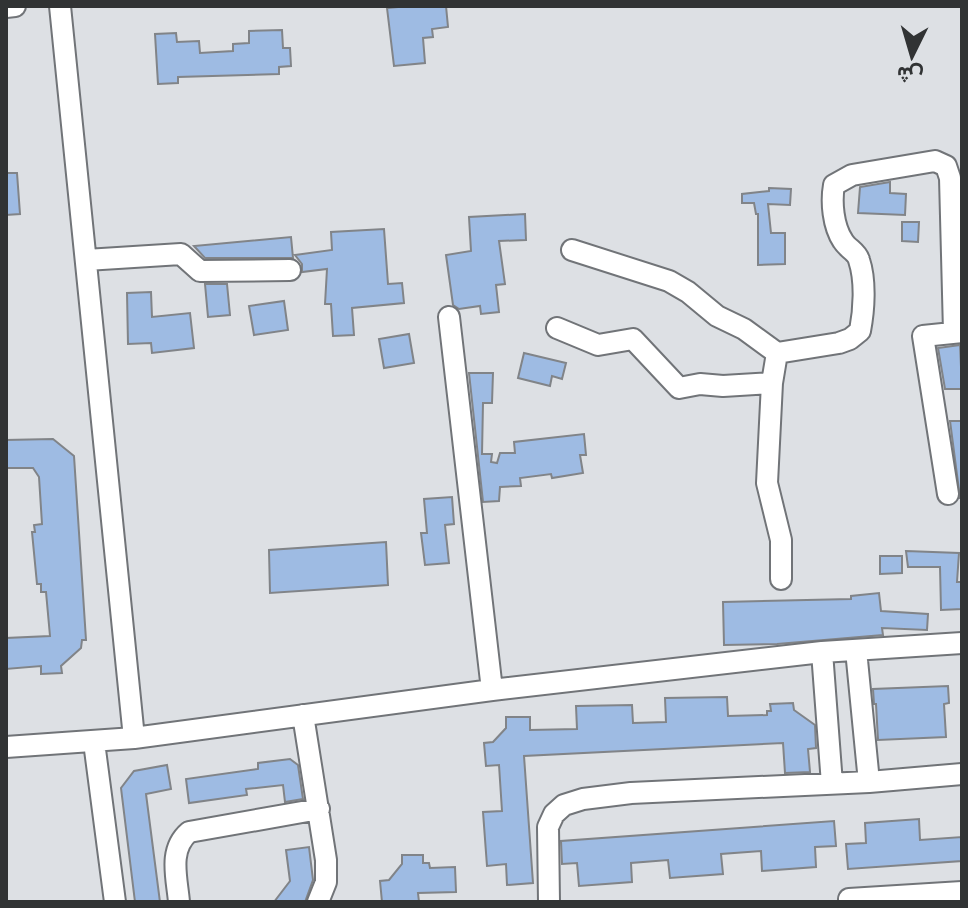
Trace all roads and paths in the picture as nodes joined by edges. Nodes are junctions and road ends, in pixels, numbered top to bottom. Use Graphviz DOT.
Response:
graph roads {
  1 [pos="15,6"];
  2 [pos="60,6"];
  3 [pos="6,7"];
  4 [pos="572,250"];
  5 [pos="86,260"];
  6 [pos="290,270"];
  7 [pos="449,317"];
  8 [pos="557,328"];
  9 [pos="958,332"];
  10 [pos="777,353"];
  11 [pos="772,383"];
  12 [pos="948,494"];
  13 [pos="781,579"];
  14 [pos="962,643"];
  15 [pos="856,650"];
  16 [pos="822,652"];
  17 [pos="492,690"];
  18 [pos="303,715"];
  19 [pos="134,738"];
  20 [pos="94,742"];
  21 [pos="6,747"];
  22 [pos="962,774"];
  23 [pos="869,782"];
  24 [pos="832,784"];
  25 [pos="319,809"];
  26 [pos="962,892"];
  27 [pos="115,902"];
  28 [pos="179,902"];
  29 [pos="318,902"];
  30 [pos="549,902"];
  31 [pos="850,902"];
  1 -- 3 [label="street"];
  2 -- 5 [label="street"];
  4 -- 10 [label="street"];
  5 -- 6 [label="street"];
  5 -- 19 [label="street"];
  7 -- 17 [label="street"];
  8 -- 11 [label="street"];
  9 -- 10 [label="street"];
  9 -- 12 [label="street"];
  10 -- 11 [label="street"];
  11 -- 13 [label="street"];
  14 -- 15 [label="street"];
  15 -- 16 [label="street"];
  15 -- 23 [label="street"];
  16 -- 17 [label="street"];
  16 -- 24 [label="street"];
  17 -- 18 [label="street"];
  18 -- 19 [label="street"];
  18 -- 25 [label="street"];
  19 -- 20 [label="street"];
  20 -- 21 [label="street"];
  20 -- 27 [label="street"];
  22 -- 23 [label="street"];
  23 -- 24 [label="street"];
  24 -- 30 [label="street"];
  25 -- 28 [label="street"];
  25 -- 29 [label="street"];
  26 -- 31 [label="street"];
}
